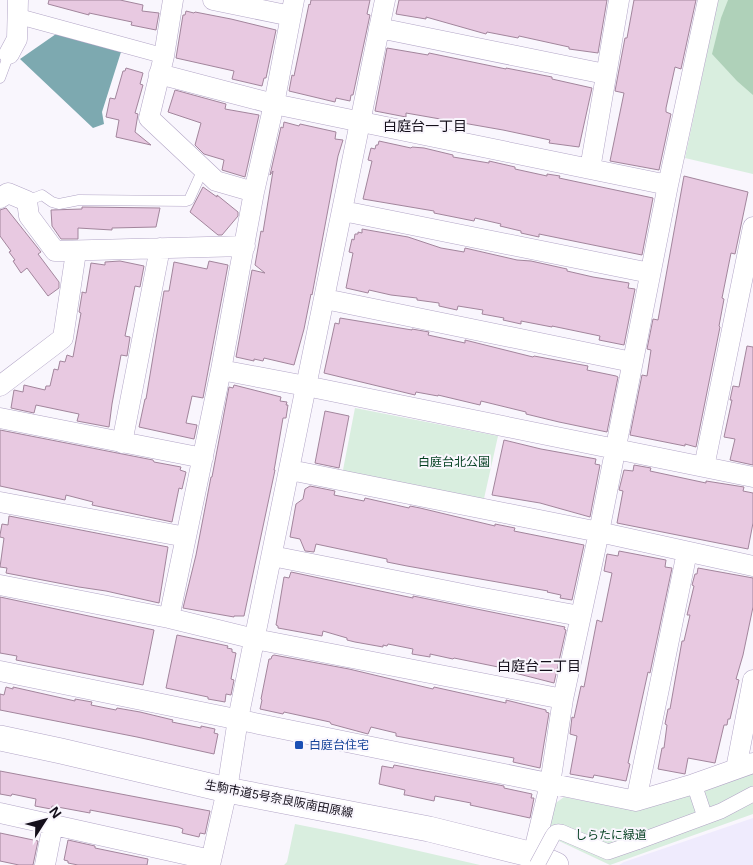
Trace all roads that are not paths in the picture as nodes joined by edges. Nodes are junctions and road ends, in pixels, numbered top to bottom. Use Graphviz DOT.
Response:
graph roads {
  1 [pos="173,0"];
  2 [pos="213,0"];
  3 [pos="385,0"];
  4 [pos="619,0"];
  5 [pos="708,0"];
  6 [pos="17,8"];
  7 [pos="293,8"];
  8 [pos="379,28"];
  9 [pos="10,54"];
  10 [pos="161,65"];
  11 [pos="605,74"];
  12 [pos="0,78"];
  13 [pos="274,104"];
  14 [pos="361,122"];
  15 [pos="204,169"];
  16 [pos="590,169"];
  17 [pos="668,185"];
  18 [pos="254,192"];
  19 [pos="0,198"];
  20 [pos="27,201"];
  21 [pos="343,210"];
  22 [pos="753,227"];
  23 [pos="245,246"];
  24 [pos="160,248"];
  25 [pos="76,252"];
  26 [pos="650,273"];
  27 [pos="325,298"];
  28 [pos="632,362"];
  29 [pos="221,370"];
  30 [pos="0,386"];
  31 [pos="306,386"];
  32 [pos="0,418"];
  33 [pos="122,443"];
  34 [pos="615,449"];
  35 [pos="203,458"];
  36 [pos="704,467"];
  37 [pos="290,470"];
  38 [pos="753,477"];
  39 [pos="0,502"];
  40 [pos="599,532"];
  41 [pos="186,537"];
  42 [pos="687,552"];
  43 [pos="272,556"];
  44 [pos="753,566"];
  45 [pos="0,585"];
  46 [pos="580,616"];
  47 [pos="169,618"];
  48 [pos="255,639"];
  49 [pos="0,671"];
  50 [pos="753,680"];
  51 [pos="563,699"];
  52 [pos="238,719"];
  53 [pos="0,738"];
  54 [pos="744,766"];
  55 [pos="550,784"];
  56 [pos="694,784"];
  57 [pos="228,790"];
  58 [pos="753,794"];
  59 [pos="636,801"];
  60 [pos="0,813"];
  61 [pos="705,817"];
  62 [pos="53,824"];
  63 [pos="535,860"];
  64 [pos="210,862"];
  65 [pos="45,865"];
  66 [pos="556,865"];
  1 -- 10 [label="street"];
  2 -- 7 [label="street"];
  3 -- 8 [label="street"];
  4 -- 11 [label="street"];
  5 -- 17 [label="street"];
  6 -- 9 [label="street"];
  6 -- 10 [label="street"];
  7 -- 13 [label="street"];
  8 -- 11 [label="street"];
  8 -- 14 [label="street"];
  9 -- 12 [label="lane"];
  10 -- 13 [label="street"];
  10 -- 15 [label="street"];
  11 -- 16 [label="street"];
  13 -- 14 [label="street"];
  13 -- 18 [label="street"];
  14 -- 16 [label="street"];
  14 -- 21 [label="street"];
  15 -- 18 [label="street"];
  15 -- 20 [label="lane"];
  16 -- 17 [label="street"];
  17 -- 26 [label="street"];
  18 -- 23 [label="street"];
  19 -- 20 [label="street"];
  20 -- 25 [label="street"];
  21 -- 26 [label="street"];
  21 -- 27 [label="street"];
  22 -- 36 [label="street"];
  23 -- 24 [label="street"];
  23 -- 29 [label="street"];
  24 -- 25 [label="street"];
  24 -- 33 [label="street"];
  25 -- 30 [label="street"];
  26 -- 28 [label="street"];
  27 -- 28 [label="street"];
  27 -- 31 [label="street"];
  28 -- 34 [label="street"];
  29 -- 31 [label="street"];
  29 -- 35 [label="street"];
  31 -- 34 [label="street"];
  31 -- 37 [label="street"];
  32 -- 33 [label="street"];
  33 -- 35 [label="street"];
  34 -- 36 [label="street"];
  34 -- 40 [label="street"];
  35 -- 41 [label="street"];
  36 -- 38 [label="street"];
  37 -- 40 [label="street"];
  37 -- 43 [label="street"];
  39 -- 41 [label="street"];
  40 -- 42 [label="street"];
  40 -- 46 [label="street"];
  41 -- 47 [label="street"];
  42 -- 44 [label="street"];
  42 -- 59 [label="street"];
  43 -- 46 [label="street"];
  43 -- 48 [label="street"];
  45 -- 47 [label="street"];
  46 -- 51 [label="street"];
  47 -- 48 [label="street"];
  48 -- 51 [label="street"];
  48 -- 52 [label="street"];
  49 -- 52 [label="street"];
  50 -- 54 [label="street"];
  51 -- 55 [label="street"];
  52 -- 55 [label="street"];
  52 -- 57 [label="street"];
  53 -- 57 [label="street, 生駒市道5号奈良阪南田原線"];
  54 -- 56 [label="street"];
  55 -- 59 [label="street"];
  55 -- 63 [label="street"];
  56 -- 59 [label="street"];
  56 -- 61 [label="street"];
  57 -- 63 [label="street, 生駒市道5号奈良阪南田原線"];
  57 -- 64 [label="street"];
  58 -- 61 [label="street"];
  60 -- 62 [label="street"];
  61 -- 63 [label="street, bridge"];
  62 -- 64 [label="street"];
  62 -- 65 [label="street"];
  63 -- 66 [label="street, 生駒市道5号奈良阪南田原線"];
}
